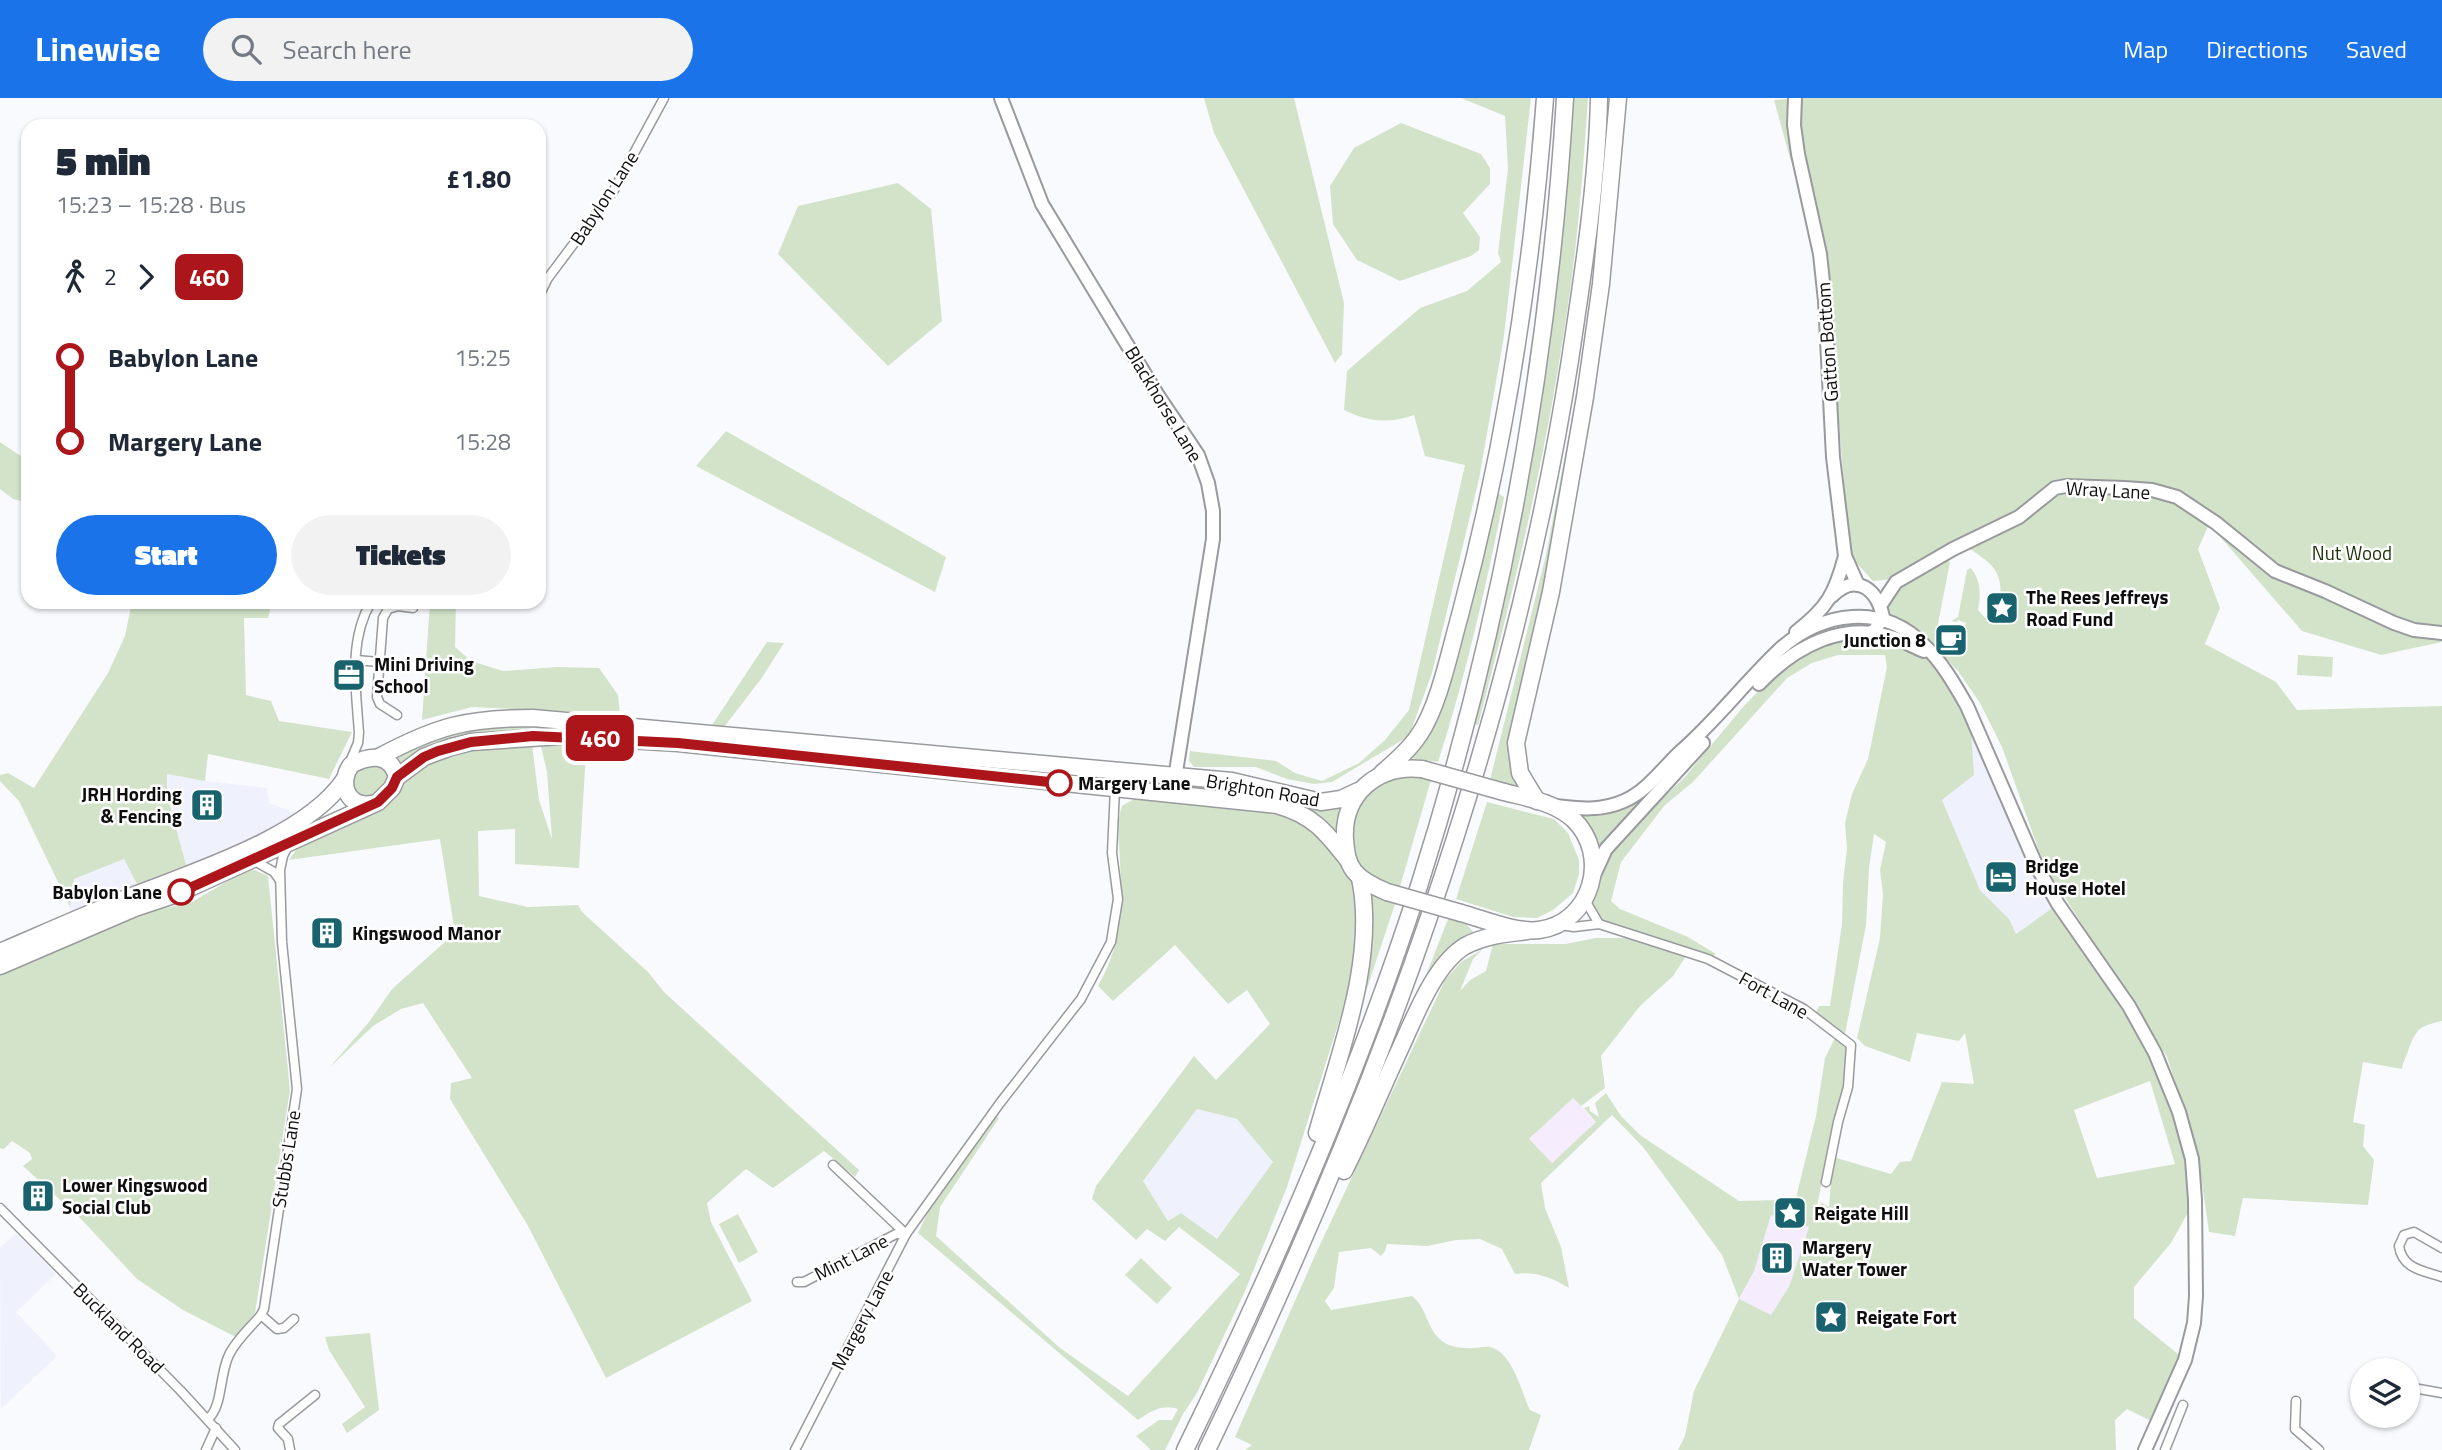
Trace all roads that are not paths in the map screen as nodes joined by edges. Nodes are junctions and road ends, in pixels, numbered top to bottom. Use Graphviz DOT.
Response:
graph roads {
  1 [pos="664,98"];
  2 [pos="1001,98"];
  3 [pos="1545,98"];
  4 [pos="1565,98"];
  5 [pos="1599,98"];
  6 [pos="1618,98"];
  7 [pos="1795,98"];
  8 [pos="546,282"];
  9 [pos="1845,556"];
  10 [pos="1862,587"];
  11 [pos="1891,587"];
  12 [pos="1832,597"];
  13 [pos="1880,606"];
  14 [pos="367,609"];
  15 [pos="388,609"];
  16 [pos="1882,621"];
  17 [pos="1870,632"];
  18 [pos="2442,633"];
  19 [pos="1931,653"];
  20 [pos="356,660"];
  21 [pos="379,662"];
  22 [pos="397,715"];
  23 [pos="358,743"];
  24 [pos="1407,749"];
  25 [pos="1681,752"];
  26 [pos="376,757"];
  27 [pos="1382,774"];
  28 [pos="345,777"];
  29 [pos="397,777"];
  30 [pos="1175,778"];
  31 [pos="1115,788"];
  32 [pos="1276,790"];
  33 [pos="1358,791"];
  34 [pos="1543,802"];
  35 [pos="372,804"];
  36 [pos="289,844"];
  37 [pos="253,860"];
  38 [pos="1348,860"];
  39 [pos="1594,877"];
  40 [pos="1360,878"];
  41 [pos="281,882"];
  42 [pos="1585,900"];
  43 [pos="1599,924"];
  44 [pos="1557,925"];
  45 [pos="1527,931"];
  46 [pos="0,952"];
  47 [pos="0,966"];
  48 [pos="833,1165"];
  49 [pos="1826,1182"];
  50 [pos="1297,1206"];
  51 [pos="0,1208"];
  52 [pos="1315,1214"];
  53 [pos="906,1234"];
  54 [pos="2442,1248"];
  55 [pos="2442,1277"];
  56 [pos="797,1282"];
  57 [pos="261,1315"];
  58 [pos="295,1319"];
  59 [pos="2420,1389"];
  60 [pos="2442,1393"];
  61 [pos="315,1395"];
  62 [pos="2296,1401"];
  63 [pos="2183,1405"];
  64 [pos="208,1419"];
  65 [pos="216,1428"];
  66 [pos="206,1450"];
  67 [pos="235,1450"];
  68 [pos="290,1450"];
  69 [pos="795,1450"];
  70 [pos="1185,1450"];
  71 [pos="1207,1450"];
  72 [pos="2145,1450"];
  73 [pos="2165,1450"];
  74 [pos="2319,1450"];
  1 -- 8 [label="street, Babylon Lane"];
  2 -- 30 [label="street, Blackhorse Lane"];
  3 -- 24 [label="highway"];
  4 -- 50 [label="highway"];
  5 -- 52 [label="highway"];
  6 -- 34 [label="highway"];
  7 -- 9 [label="street, Gatton Bottom"];
  9 -- 10 [label="street, Gatton Bottom"];
  9 -- 12 [label="street"];
  10 -- 11 [label="street, Wray Lane"];
  10 -- 12 [label="street"];
  10 -- 13 [label="street, Gatton Bottom"];
  11 -- 13 [label="street, Wray Lane"];
  11 -- 18 [label="street, Wray Lane"];
  12 -- 25 [label="street"];
  13 -- 16 [label="street"];
  14 -- 20 [label="street"];
  15 -- 21 [label="street"];
  16 -- 17 [label="street"];
  16 -- 19 [label="street"];
  16 -- 25 [label="street"];
  17 -- 19 [label="street"];
  17 -- 39 [label="street"];
  19 -- 72 [label="street"];
  20 -- 21 [label="street"];
  20 -- 23 [label="street"];
  21 -- 22 [label="street"];
  23 -- 26 [label="street"];
  23 -- 28 [label="street"];
  24 -- 27 [label="highway, Brighton Road"];
  24 -- 32 [label="highway"];
  25 -- 34 [label="street"];
  26 -- 28 [label="highway"];
  26 -- 29 [label="highway"];
  26 -- 30 [label="highway, Brighton Road"];
  27 -- 33 [label="highway, Brighton Road"];
  27 -- 34 [label="highway, bridge"];
  28 -- 35 [label="highway"];
  28 -- 46 [label="highway"];
  29 -- 31 [label="highway, Brighton Road"];
  29 -- 35 [label="highway"];
  30 -- 32 [label="highway, Brighton Road"];
  31 -- 38 [label="highway, Brighton Road"];
  31 -- 53 [label="street, Margery Lane"];
  32 -- 33 [label="highway, Brighton Road"];
  33 -- 38 [label="highway"];
  34 -- 39 [label="highway"];
  35 -- 36 [label="highway"];
  36 -- 37 [label="highway"];
  36 -- 41 [label="street, Stubbs Lane"];
  37 -- 41 [label="street"];
  37 -- 47 [label="highway"];
  38 -- 40 [label="highway, Brighton Road"];
  39 -- 42 [label="highway"];
  40 -- 45 [label="highway, bridge"];
  40 -- 50 [label="highway"];
  41 -- 57 [label="street, Stubbs Lane"];
  42 -- 43 [label="street"];
  42 -- 44 [label="highway"];
  43 -- 44 [label="street, Fort Lane"];
  43 -- 49 [label="street, Fort Lane"];
  44 -- 45 [label="highway"];
  45 -- 52 [label="highway"];
  48 -- 53 [label="street"];
  50 -- 70 [label="highway"];
  51 -- 64 [label="street, Buckland Road"];
  52 -- 71 [label="highway"];
  53 -- 56 [label="street, Mint Lane"];
  53 -- 69 [label="street, Margery Lane"];
  54 -- 55 [label="street"];
  57 -- 58 [label="street"];
  57 -- 64 [label="street"];
  59 -- 60 [label="street"];
  61 -- 68 [label="street"];
  62 -- 74 [label="street"];
  63 -- 73 [label="street"];
  64 -- 65 [label="street, Buckland Road"];
  65 -- 66 [label="street"];
  65 -- 67 [label="street, Buckland Road"];
}
